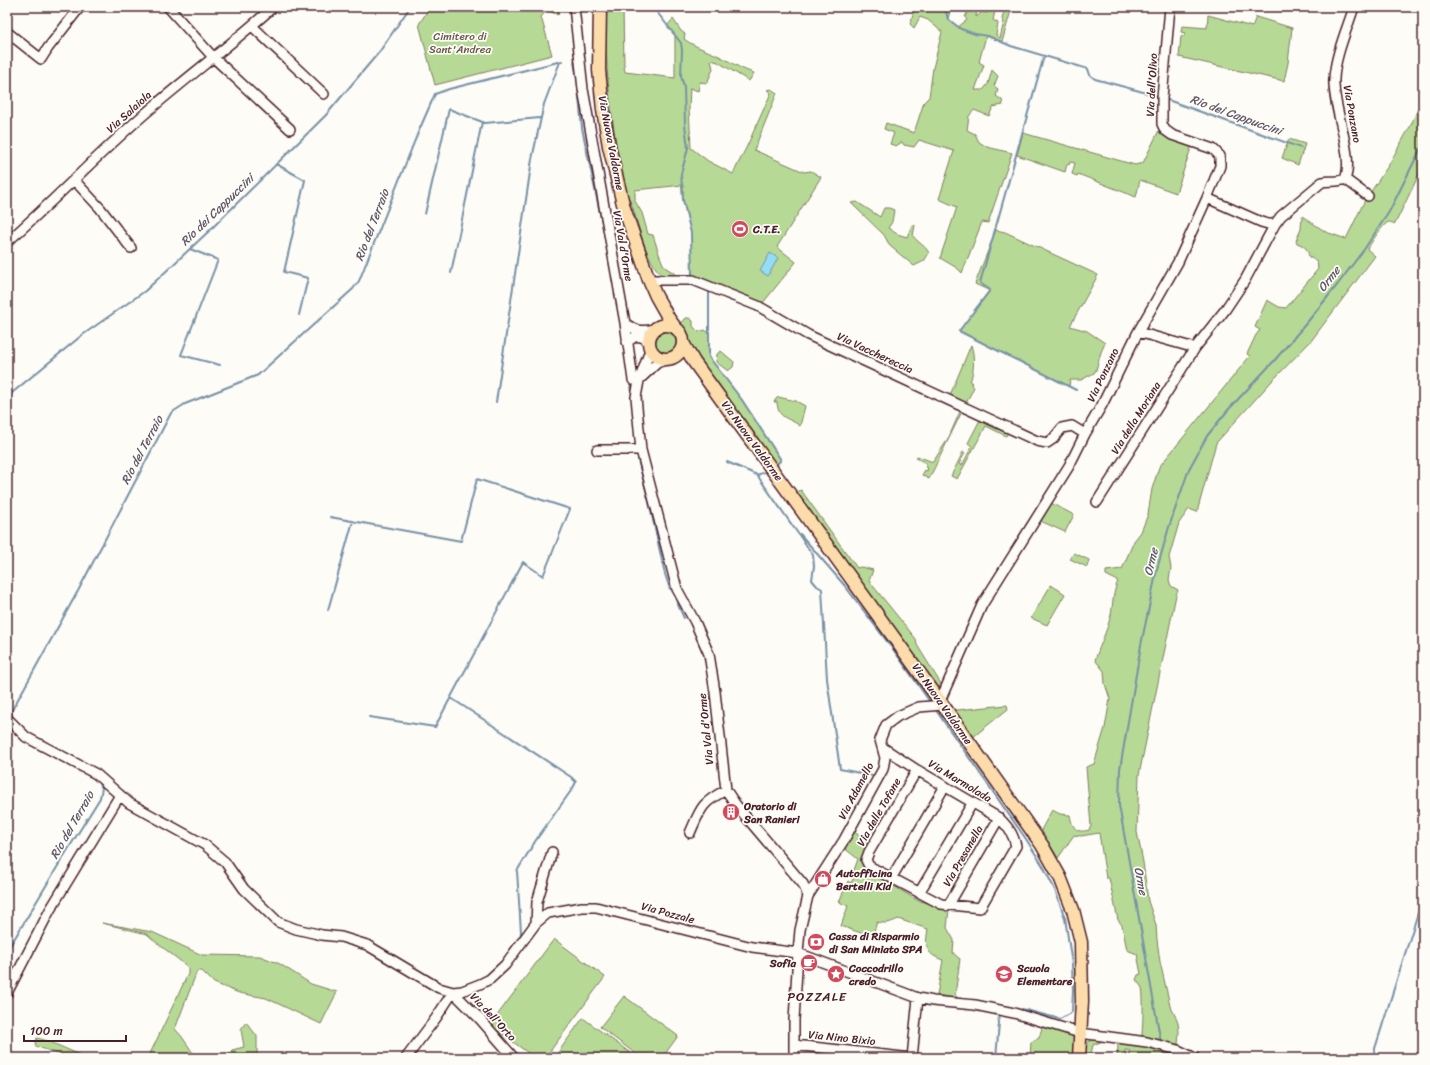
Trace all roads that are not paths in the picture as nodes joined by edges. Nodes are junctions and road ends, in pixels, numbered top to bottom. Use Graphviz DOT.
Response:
graph roads {
  1 [pos="80,7"];
  2 [pos="168,7"];
  3 [pos="273,7"];
  4 [pos="574,7"];
  5 [pos="600,7"];
  6 [pos="1170,7"];
  7 [pos="1354,7"];
  8 [pos="252,26"];
  9 [pos="7,32"];
  10 [pos="213,56"];
  11 [pos="324,94"];
  12 [pos="290,129"];
  13 [pos="1345,179"];
  14 [pos="74,180"];
  15 [pos="1368,196"];
  16 [pos="1207,198"];
  17 [pos="1274,224"];
  18 [pos="7,242"];
  19 [pos="131,248"];
  20 [pos="649,280"];
  21 [pos="656,296"];
  22 [pos="625,323"];
  23 [pos="675,327"];
  24 [pos="655,328"];
  25 [pos="1138,332"];
  26 [pos="627,342"];
  27 [pos="683,343"];
  28 [pos="649,346"];
  29 [pos="1194,348"];
  30 [pos="667,359"];
  31 [pos="636,381"];
  32 [pos="710,384"];
  33 [pos="1085,434"];
  34 [pos="597,450"];
  35 [pos="641,450"];
  36 [pos="1097,502"];
  37 [pos="942,703"];
  38 [pos="7,718"];
  39 [pos="881,743"];
  40 [pos="917,770"];
  41 [pos="945,786"];
  42 [pos="726,790"];
  43 [pos="120,795"];
  44 [pos="973,802"];
  45 [pos="999,818"];
  46 [pos="690,833"];
  47 [pos="552,852"];
  48 [pos="892,877"];
  49 [pos="919,893"];
  50 [pos="808,896"];
  51 [pos="948,906"];
  52 [pos="536,923"];
  53 [pos="798,953"];
  54 [pos="7,992"];
  55 [pos="453,992"];
  56 [pos="918,998"];
  57 [pos="1080,1033"];
  58 [pos="794,1044"];
  59 [pos="406,1058"];
  60 [pos="514,1058"];
  61 [pos="794,1058"];
  62 [pos="912,1058"];
  63 [pos="1079,1058"];
  64 [pos="1195,1058"];
  1 -- 9 [label="street"];
  2 -- 10 [label="street"];
  3 -- 8 [label="street, Via Salaiola"];
  4 -- 22 [label="street, Via Val d'Orme"];
  5 -- 20 [label="main road, Via Nuova Valdorme"];
  6 -- 16 [label="street, Via dell'Olivo"];
  7 -- 13 [label="street, Via Ponzano"];
  8 -- 10 [label="street, Via Salaiola"];
  8 -- 11 [label="street"];
  10 -- 12 [label="street"];
  10 -- 14 [label="street, Via Salaiola"];
  13 -- 15 [label="street"];
  13 -- 17 [label="street"];
  14 -- 18 [label="street, Via Salaiola"];
  14 -- 19 [label="street"];
  16 -- 17 [label="street"];
  16 -- 25 [label="street, Via Ponzano"];
  17 -- 29 [label="street, Via della Moriana"];
  20 -- 21 [label="main road, Via Nuova Valdorme"];
  20 -- 33 [label="street, Via Vacchereccia"];
  21 -- 23 [label="main road, Via Nuova Valdorme"];
  21 -- 24 [label="main road, Via Nuova Valdorme"];
  22 -- 24 [label="street"];
  22 -- 26 [label="street, Via Val d'Orme"];
  23 -- 24 [label="main road"];
  23 -- 27 [label="main road, Via Nuova Valdorme"];
  24 -- 28 [label="main road, Via Nuova Valdorme"];
  25 -- 29 [label="street"];
  25 -- 33 [label="street, Via Ponzano"];
  26 -- 28 [label="street"];
  26 -- 31 [label="street, Via Val d'Orme"];
  27 -- 30 [label="main road"];
  27 -- 32 [label="main road, Via Nuova Valdorme"];
  28 -- 30 [label="main road, Via Nuova Valdorme"];
  28 -- 31 [label="street, Via Val d'Orme"];
  29 -- 36 [label="street, Via della Moriana"];
  30 -- 31 [label="street"];
  30 -- 32 [label="main road, Via Nuova Valdorme"];
  31 -- 35 [label="street, Via Val d'Orme"];
  32 -- 37 [label="main road, Via Nuova Valdorme"];
  33 -- 37 [label="street, Via Ponzano"];
  34 -- 35 [label="street"];
  35 -- 42 [label="street, Via Val d'Orme"];
  37 -- 39 [label="street"];
  37 -- 57 [label="main road, Via Nuova Valdorme"];
  38 -- 43 [label="street"];
  39 -- 40 [label="street, Via Marmolada"];
  39 -- 50 [label="street, Via Adamello"];
  40 -- 41 [label="street, Via Marmolada"];
  40 -- 48 [label="street, Via delle Tofane"];
  41 -- 44 [label="street, Via Marmolada"];
  41 -- 48 [label="street"];
  42 -- 46 [label="street"];
  42 -- 50 [label="street, Via Val d'Orme"];
  43 -- 54 [label="street"];
  43 -- 55 [label="street"];
  44 -- 45 [label="street, Via Marmolada"];
  44 -- 49 [label="street"];
  45 -- 51 [label="street, Via Presanella"];
  45 -- 51 [label="street, Via Marmolada"];
  47 -- 52 [label="street"];
  48 -- 49 [label="street, Via delle Tofane"];
  49 -- 51 [label="street"];
  50 -- 53 [label="street"];
  52 -- 53 [label="street, Via Pozzale"];
  52 -- 55 [label="street, Via Pozzale"];
  53 -- 56 [label="street, Via Pozzale"];
  53 -- 58 [label="street"];
  55 -- 59 [label="street"];
  55 -- 60 [label="street, Via dell'Orto"];
  56 -- 57 [label="street, Via Pozzale"];
  56 -- 62 [label="street"];
  57 -- 63 [label="main road, Via Nuova Valdorme"];
  57 -- 64 [label="street, Via Pozzale"];
  58 -- 61 [label="street"];
  58 -- 62 [label="street, Via Nino Bixio"];
}
